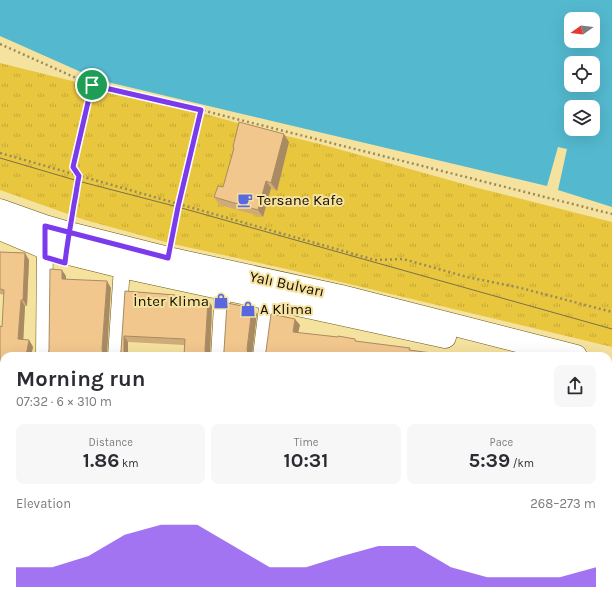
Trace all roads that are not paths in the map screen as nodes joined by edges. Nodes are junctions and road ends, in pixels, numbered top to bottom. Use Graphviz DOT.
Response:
graph roads {
  1 [pos="0,210"];
  2 [pos="45,226"];
  3 [pos="0,229"];
  4 [pos="45,248"];
  5 [pos="122,267"];
  6 [pos="223,289"];
  7 [pos="268,299"];
  8 [pos="44,352"];
  9 [pos="116,352"];
  10 [pos="219,352"];
  11 [pos="261,352"];
  12 [pos="516,352"];
  13 [pos="560,352"];
  1 -- 2 [label="main road, Yalı Bulvarı"];
  2 -- 4 [label="street"];
  2 -- 13 [label="main road, Yalı Bulvarı"];
  3 -- 4 [label="main road, Yalı Bulvarı"];
  4 -- 5 [label="main road, Yalı Bulvarı"];
  4 -- 8 [label="street"];
  5 -- 6 [label="main road, Yalı Bulvarı"];
  5 -- 9 [label="street"];
  6 -- 7 [label="main road, Yalı Bulvarı"];
  6 -- 10 [label="street"];
  7 -- 11 [label="street"];
  7 -- 12 [label="main road, Yalı Bulvarı"];
}
